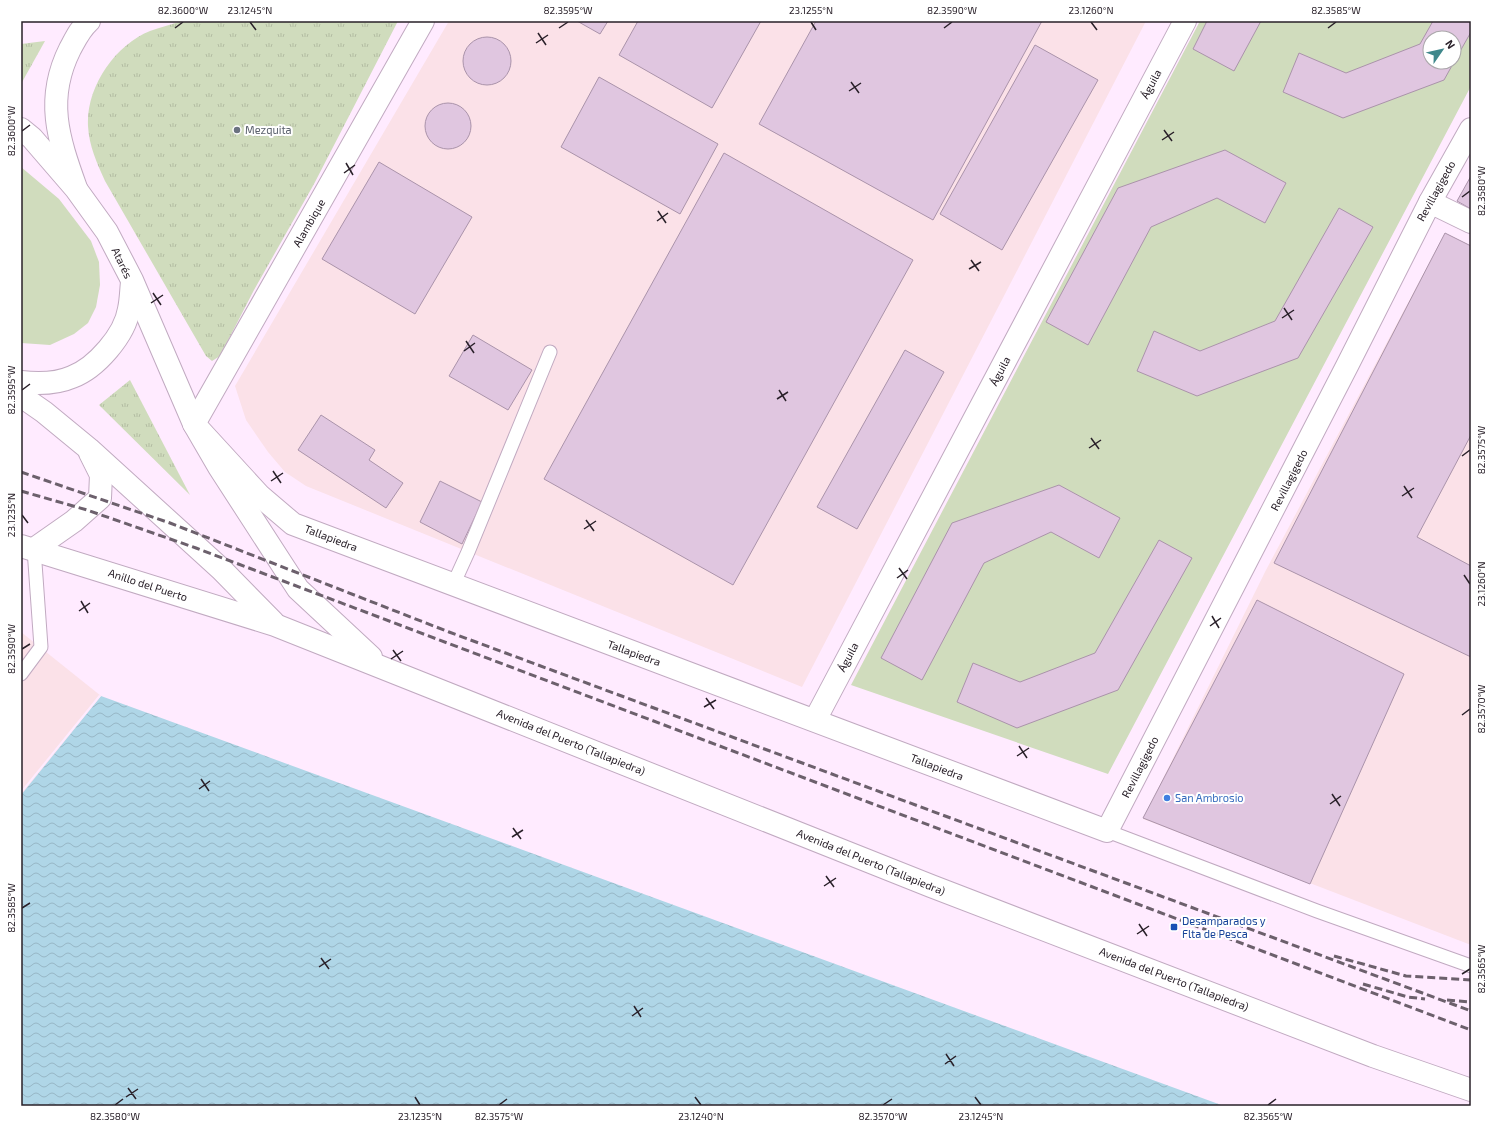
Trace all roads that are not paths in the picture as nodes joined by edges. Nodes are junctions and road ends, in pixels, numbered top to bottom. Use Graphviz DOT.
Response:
graph roads {
  1 [pos="88,21"];
  2 [pos="423,21"];
  3 [pos="1185,21"];
  4 [pos="21,129"];
  5 [pos="1471,129"];
  6 [pos="76,189"];
  7 [pos="1430,202"];
  8 [pos="1471,222"];
  9 [pos="132,280"];
  10 [pos="550,352"];
  11 [pos="21,382"];
  12 [pos="21,396"];
  13 [pos="194,424"];
  14 [pos="89,449"];
  15 [pos="27,547"];
  16 [pos="453,585"];
  17 [pos="275,625"];
  18 [pos="381,666"];
  19 [pos="21,674"];
  20 [pos="815,720"];
  21 [pos="1107,831"];
  22 [pos="1471,966"];
  23 [pos="1471,1090"];
  1 -- 6 [label="street"];
  2 -- 13 [label="street, Alambique"];
  3 -- 20 [label="street, Águila"];
  4 -- 6 [label="street, Atarés"];
  5 -- 7 [label="street, Revillagigedo"];
  6 -- 9 [label="street, Atarés"];
  7 -- 8 [label="street"];
  7 -- 21 [label="street, Revillagigedo"];
  9 -- 11 [label="street, Atarés"];
  9 -- 13 [label="street, Tallapiedra"];
  10 -- 16 [label="lane"];
  12 -- 14 [label="street"];
  13 -- 16 [label="street, Tallapiedra"];
  13 -- 18 [label="street, Tallapiedra"];
  14 -- 15 [label="street"];
  14 -- 17 [label="street"];
  15 -- 17 [label="street, Anillo del Puerto"];
  15 -- 19 [label="lane"];
  16 -- 20 [label="street, Tallapiedra"];
  17 -- 18 [label="street, Avenida del Puerto (Tallapiedra)"];
  18 -- 23 [label="street, Avenida del Puerto (Tallapiedra)"];
  20 -- 21 [label="street, Tallapiedra"];
  21 -- 22 [label="lane"];
}
